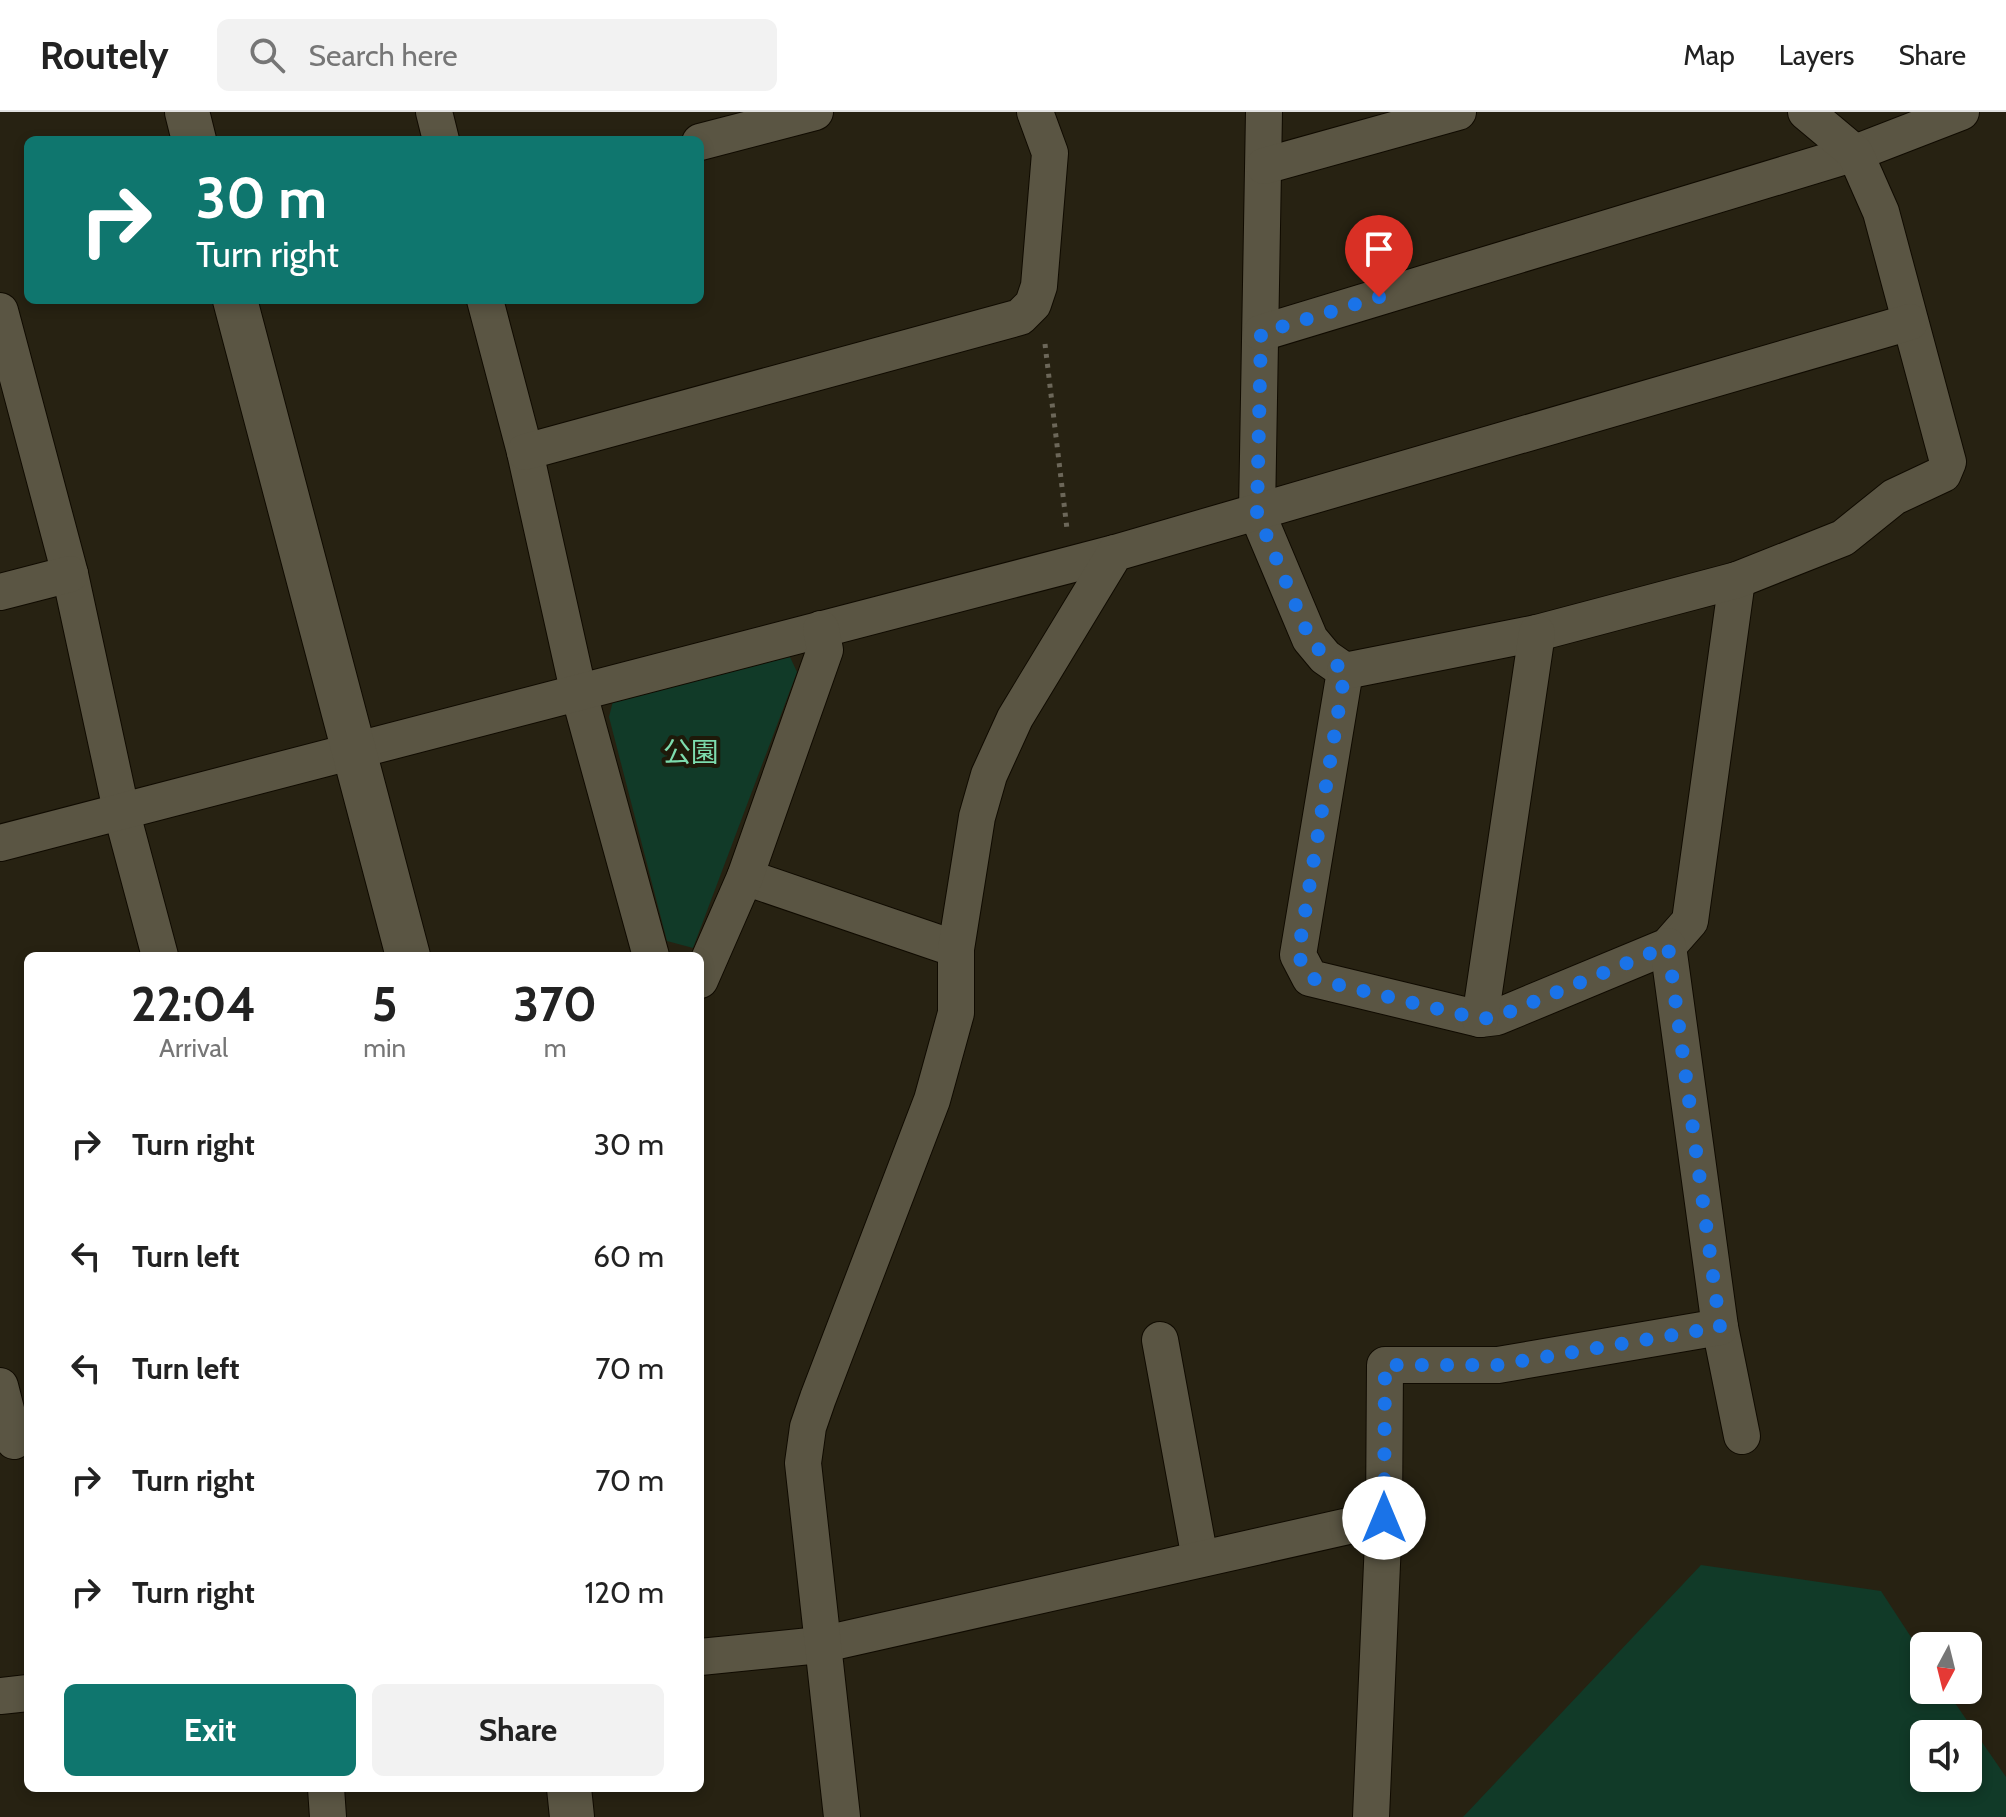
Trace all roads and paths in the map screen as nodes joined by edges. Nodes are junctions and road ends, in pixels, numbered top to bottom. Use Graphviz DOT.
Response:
graph roads {
  1 [pos="187,112"];
  2 [pos="434,112"];
  3 [pos="815,112"];
  4 [pos="1035,112"];
  5 [pos="1264,112"];
  6 [pos="1458,112"];
  7 [pos="1806,112"];
  8 [pos="1961,112"];
  9 [pos="193,136"];
  10 [pos="440,136"];
  11 [pos="704,141"];
  12 [pos="1855,153"];
  13 [pos="1264,166"];
  14 [pos="236,304"];
  15 [pos="486,304"];
  16 [pos="1033,304"];
  17 [pos="1910,322"];
  18 [pos="2,329"];
  19 [pos="1261,333"];
  20 [pos="525,452"];
  21 [pos="1257,513"];
  22 [pos="1115,553"];
  23 [pos="1072,565"];
  24 [pos="70,574"];
  25 [pos="1737,580"];
  26 [pos="0,592"];
  27 [pos="821,629"];
  28 [pos="1537,633"];
  29 [pos="1345,671"];
  30 [pos="578,690"];
  31 [pos="352,752"];
  32 [pos="121,810"];
  33 [pos="0,843"];
  34 [pos="745,877"];
  35 [pos="1668,946"];
  36 [pos="956,949"];
  37 [pos="159,952"];
  38 [pos="407,952"];
  39 [pos="650,952"];
  40 [pos="704,971"];
  41 [pos="1480,1019"];
  42 [pos="1720,1327"];
  43 [pos="1160,1340"];
  44 [pos="0,1386"];
  45 [pos="1742,1436"];
  46 [pos="14,1440"];
  47 [pos="1384,1518"];
  48 [pos="1200,1559"];
  49 [pos="820,1645"];
  50 [pos="704,1657"];
  51 [pos="24,1693"];
  52 [pos="0,1696"];
  53 [pos="326,1792"];
  54 [pos="569,1792"];
  55 [pos="328,1817"];
  56 [pos="572,1817"];
  57 [pos="842,1817"];
  58 [pos="1371,1817"];
  1 -- 9 [label="street"];
  2 -- 10 [label="street"];
  3 -- 11 [label="street"];
  4 -- 16 [label="street"];
  5 -- 13 [label="street"];
  6 -- 13 [label="street"];
  7 -- 12 [label="street"];
  8 -- 12 [label="street"];
  12 -- 17 [label="street"];
  12 -- 19 [label="street"];
  13 -- 19 [label="street"];
  14 -- 31 [label="street"];
  15 -- 20 [label="street"];
  16 -- 20 [label="street"];
  16 -- 23 [label="path"];
  17 -- 21 [label="street"];
  17 -- 25 [label="street"];
  18 -- 24 [label="street"];
  19 -- 21 [label="street"];
  20 -- 30 [label="street"];
  21 -- 22 [label="street"];
  21 -- 29 [label="street"];
  22 -- 23 [label="street"];
  22 -- 36 [label="street"];
  23 -- 27 [label="street"];
  24 -- 26 [label="street"];
  24 -- 32 [label="street"];
  25 -- 28 [label="street"];
  25 -- 35 [label="street"];
  27 -- 30 [label="street"];
  27 -- 34 [label="street"];
  28 -- 29 [label="street"];
  28 -- 41 [label="street"];
  29 -- 41 [label="street"];
  30 -- 31 [label="street"];
  30 -- 39 [label="street"];
  31 -- 32 [label="street"];
  31 -- 38 [label="street"];
  32 -- 33 [label="street"];
  32 -- 37 [label="street"];
  34 -- 36 [label="street"];
  34 -- 40 [label="street"];
  35 -- 41 [label="street"];
  35 -- 42 [label="street"];
  36 -- 49 [label="street"];
  42 -- 45 [label="street"];
  42 -- 47 [label="street"];
  43 -- 48 [label="street"];
  44 -- 46 [label="street"];
  47 -- 48 [label="street"];
  47 -- 58 [label="street"];
  48 -- 49 [label="street"];
  49 -- 50 [label="street"];
  49 -- 57 [label="street"];
  51 -- 52 [label="street"];
  53 -- 55 [label="street"];
  54 -- 56 [label="street"];
}
